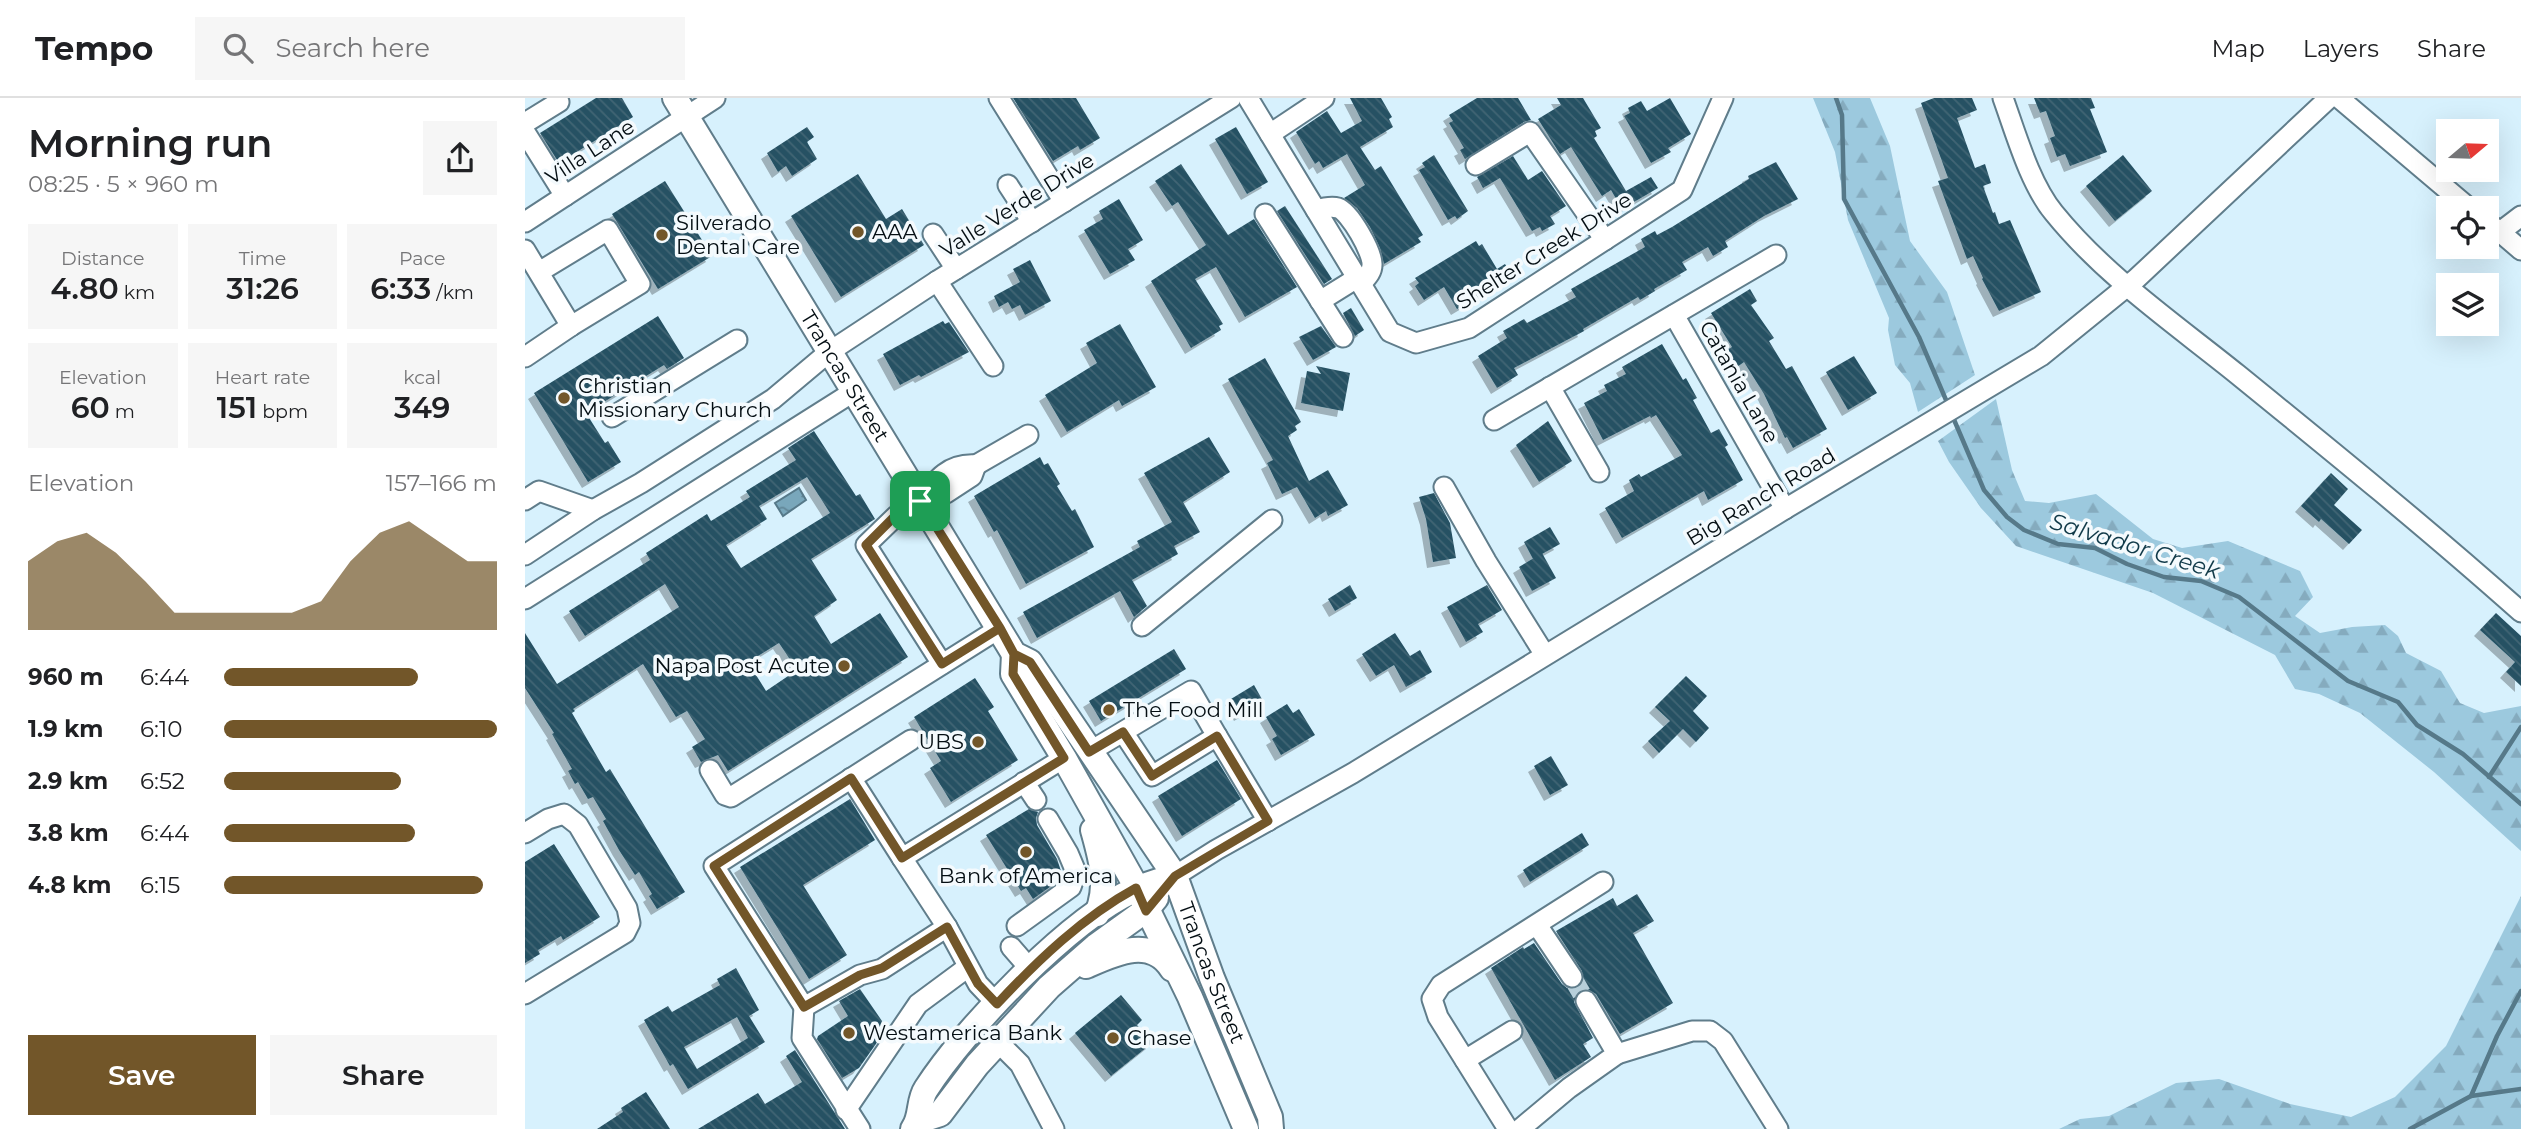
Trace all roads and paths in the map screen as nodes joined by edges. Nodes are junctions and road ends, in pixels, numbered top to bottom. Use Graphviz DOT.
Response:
graph roads {
  1 [pos="715,98"];
  2 [pos="999,98"];
  3 [pos="1248,98"];
  4 [pos="1324,98"];
  5 [pos="1723,98"];
  6 [pos="2003,98"];
  7 [pos="2329,98"];
  8 [pos="2339,98"];
  9 [pos="1224,100"];
  10 [pos="559,102"];
  11 [pos="681,107"];
  12 [pos="525,123"];
  13 [pos="525,132"];
  14 [pos="1270,134"];
  15 [pos="1476,165"];
  16 [pos="1007,185"];
  17 [pos="565,196"];
  18 [pos="2455,196"];
  19 [pos="1063,202"];
  20 [pos="1265,214"];
  21 [pos="2521,216"];
  22 [pos="525,222"];
  23 [pos="1032,222"];
  24 [pos="2499,225"];
  25 [pos="2499,231"];
  26 [pos="933,233"];
  27 [pos="1605,240"];
  28 [pos="525,250"];
  29 [pos="2521,250"];
  30 [pos="1776,255"];
  31 [pos="956,269"];
  32 [pos="539,272"];
  33 [pos="937,281"];
  34 [pos="1359,281"];
  35 [pos="2127,286"];
  36 [pos="1319,301"];
  37 [pos="1674,315"];
  38 [pos="571,326"];
  39 [pos="1343,337"];
  40 [pos="737,340"];
  41 [pos="829,352"];
  42 [pos="525,357"];
  43 [pos="993,366"];
  44 [pos="1550,387"];
  45 [pos="853,392"];
  46 [pos="612,417"];
  47 [pos="1495,420"];
  48 [pos="1028,435"];
  49 [pos="1599,472"];
  50 [pos="1444,487"];
  51 [pos="525,500"];
  52 [pos="920,501"];
  53 [pos="1785,509"];
  54 [pos="593,510"];
  55 [pos="1272,520"];
  56 [pos="525,555"];
  57 [pos="525,599"];
  58 [pos="2521,612"];
  59 [pos="1142,626"];
  60 [pos="1000,628"];
  61 [pos="1014,654"];
  62 [pos="1545,655"];
  63 [pos="942,664"];
  64 [pos="1123,732"];
  65 [pos="1217,736"];
  66 [pos="911,740"];
  67 [pos="1089,752"];
  68 [pos="1064,758"];
  69 [pos="710,770"];
  70 [pos="851,778"];
  71 [pos="1024,782"];
  72 [pos="1035,800"];
  73 [pos="1048,819"];
  74 [pos="1268,821"];
  75 [pos="525,833"];
  76 [pos="902,858"];
  77 [pos="1175,876"];
  78 [pos="1603,882"];
  79 [pos="1141,899"];
  80 [pos="1097,914"];
  81 [pos="1537,925"];
  82 [pos="1017,926"];
  83 [pos="947,927"];
  84 [pos="1011,947"];
  85 [pos="968,967"];
  86 [pos="1031,970"];
  87 [pos="1060,977"];
  88 [pos="1571,977"];
  89 [pos="525,995"];
  90 [pos="1189,997"];
  91 [pos="1586,1001"];
  92 [pos="997,1004"];
  93 [pos="804,1007"];
  94 [pos="1512,1031"];
  95 [pos="997,1042"];
  96 [pos="1617,1054"];
  97 [pos="1465,1060"];
  98 [pos="953,1094"];
  99 [pos="846,1110"];
  100 [pos="916,1125"];
  101 [pos="860,1129"];
  102 [pos="1053,1129"];
  103 [pos="1246,1129"];
  104 [pos="1271,1129"];
  105 [pos="1508,1129"];
  106 [pos="1520,1129"];
  107 [pos="1778,1129"];
  1 -- 11 [label="street, Villa Lane"];
  2 -- 19 [label="street"];
  3 -- 14 [label="street, Shelter Creek Drive"];
  4 -- 14 [label="street"];
  5 -- 27 [label="street, Shelter Creek Drive"];
  6 -- 35 [label="street"];
  7 -- 35 [label="street, Big Ranch Road"];
  8 -- 18 [label="street"];
  9 -- 19 [label="street, Valle Verde Drive"];
  10 -- 12 [label="street"];
  11 -- 17 [label="street, Villa Lane"];
  11 -- 41 [label="main road, Trancas Street"];
  13 -- 17 [label="street"];
  14 -- 34 [label="street, Shelter Creek Drive"];
  15 -- 27 [label="street"];
  16 -- 23 [label="street"];
  17 -- 22 [label="street, Villa Lane"];
  19 -- 23 [label="street, Valle Verde Drive"];
  20 -- 36 [label="street"];
  21 -- 24 [label="street"];
  23 -- 31 [label="street, Valle Verde Drive"];
  25 -- 29 [label="street"];
  26 -- 31 [label="street"];
  27 -- 34 [label="street, Shelter Creek Drive"];
  28 -- 32 [label="street"];
  30 -- 37 [label="street, Catania Lane"];
  31 -- 33 [label="street, Valle Verde Drive"];
  32 -- 38 [label="street"];
  32 -- 38 [label="street"];
  33 -- 41 [label="street, Valle Verde Drive"];
  33 -- 43 [label="street"];
  34 -- 36 [label="street"];
  35 -- 53 [label="street, Big Ranch Road"];
  35 -- 58 [label="street"];
  36 -- 39 [label="street"];
  37 -- 44 [label="street, Catania Lane"];
  37 -- 53 [label="street, Catania Lane"];
  38 -- 42 [label="street"];
  40 -- 46 [label="street"];
  41 -- 45 [label="main road, Trancas Street"];
  41 -- 54 [label="street, Valle Verde Drive"];
  44 -- 47 [label="street, Catania Lane"];
  44 -- 49 [label="street"];
  45 -- 52 [label="main road, Trancas Street"];
  45 -- 57 [label="street"];
  48 -- 52 [label="street"];
  50 -- 62 [label="street"];
  51 -- 54 [label="street"];
  52 -- 60 [label="main road, Trancas Street"];
  52 -- 63 [label="street"];
  53 -- 62 [label="street, Big Ranch Road"];
  54 -- 56 [label="street, Valle Verde Drive"];
  55 -- 59 [label="street"];
  60 -- 61 [label="main road, Trancas Street"];
  60 -- 63 [label="street"];
  61 -- 67 [label="main road, Trancas Street"];
  61 -- 68 [label="main road, Trancas Street"];
  62 -- 74 [label="street, Big Ranch Road"];
  63 -- 69 [label="street"];
  64 -- 65 [label="street"];
  64 -- 65 [label="street"];
  64 -- 67 [label="street"];
  65 -- 74 [label="street"];
  66 -- 70 [label="street"];
  67 -- 77 [label="main road, Trancas Street"];
  68 -- 71 [label="street"];
  68 -- 79 [label="main road, Trancas Street"];
  68 -- 80 [label="main road"];
  70 -- 76 [label="street"];
  70 -- 93 [label="street"];
  71 -- 72 [label="street"];
  71 -- 76 [label="street"];
  73 -- 82 [label="street"];
  74 -- 77 [label="street, Big Ranch Road"];
  75 -- 89 [label="street"];
  76 -- 83 [label="street"];
  77 -- 79 [label="main road"];
  77 -- 104 [label="main road, Trancas Street"];
  78 -- 81 [label="street"];
  79 -- 80 [label="main road"];
  79 -- 87 [label="main road"];
  79 -- 90 [label="main road, Trancas Street"];
  80 -- 86 [label="main road"];
  81 -- 88 [label="street"];
  81 -- 97 [label="street"];
  83 -- 85 [label="street"];
  83 -- 93 [label="street"];
  84 -- 86 [label="street"];
  85 -- 92 [label="street"];
  85 -- 99 [label="street"];
  86 -- 92 [label="main road"];
  87 -- 90 [label="main road"];
  87 -- 95 [label="main road"];
  90 -- 103 [label="main road, Trancas Street"];
  91 -- 96 [label="street"];
  92 -- 98 [label="main road"];
  92 -- 100 [label="main road"];
  93 -- 99 [label="street"];
  94 -- 97 [label="street"];
  95 -- 98 [label="main road"];
  95 -- 102 [label="street"];
  96 -- 106 [label="street"];
  96 -- 107 [label="street"];
  97 -- 105 [label="street"];
  98 -- 100 [label="main road"];
  99 -- 101 [label="street"];
}
